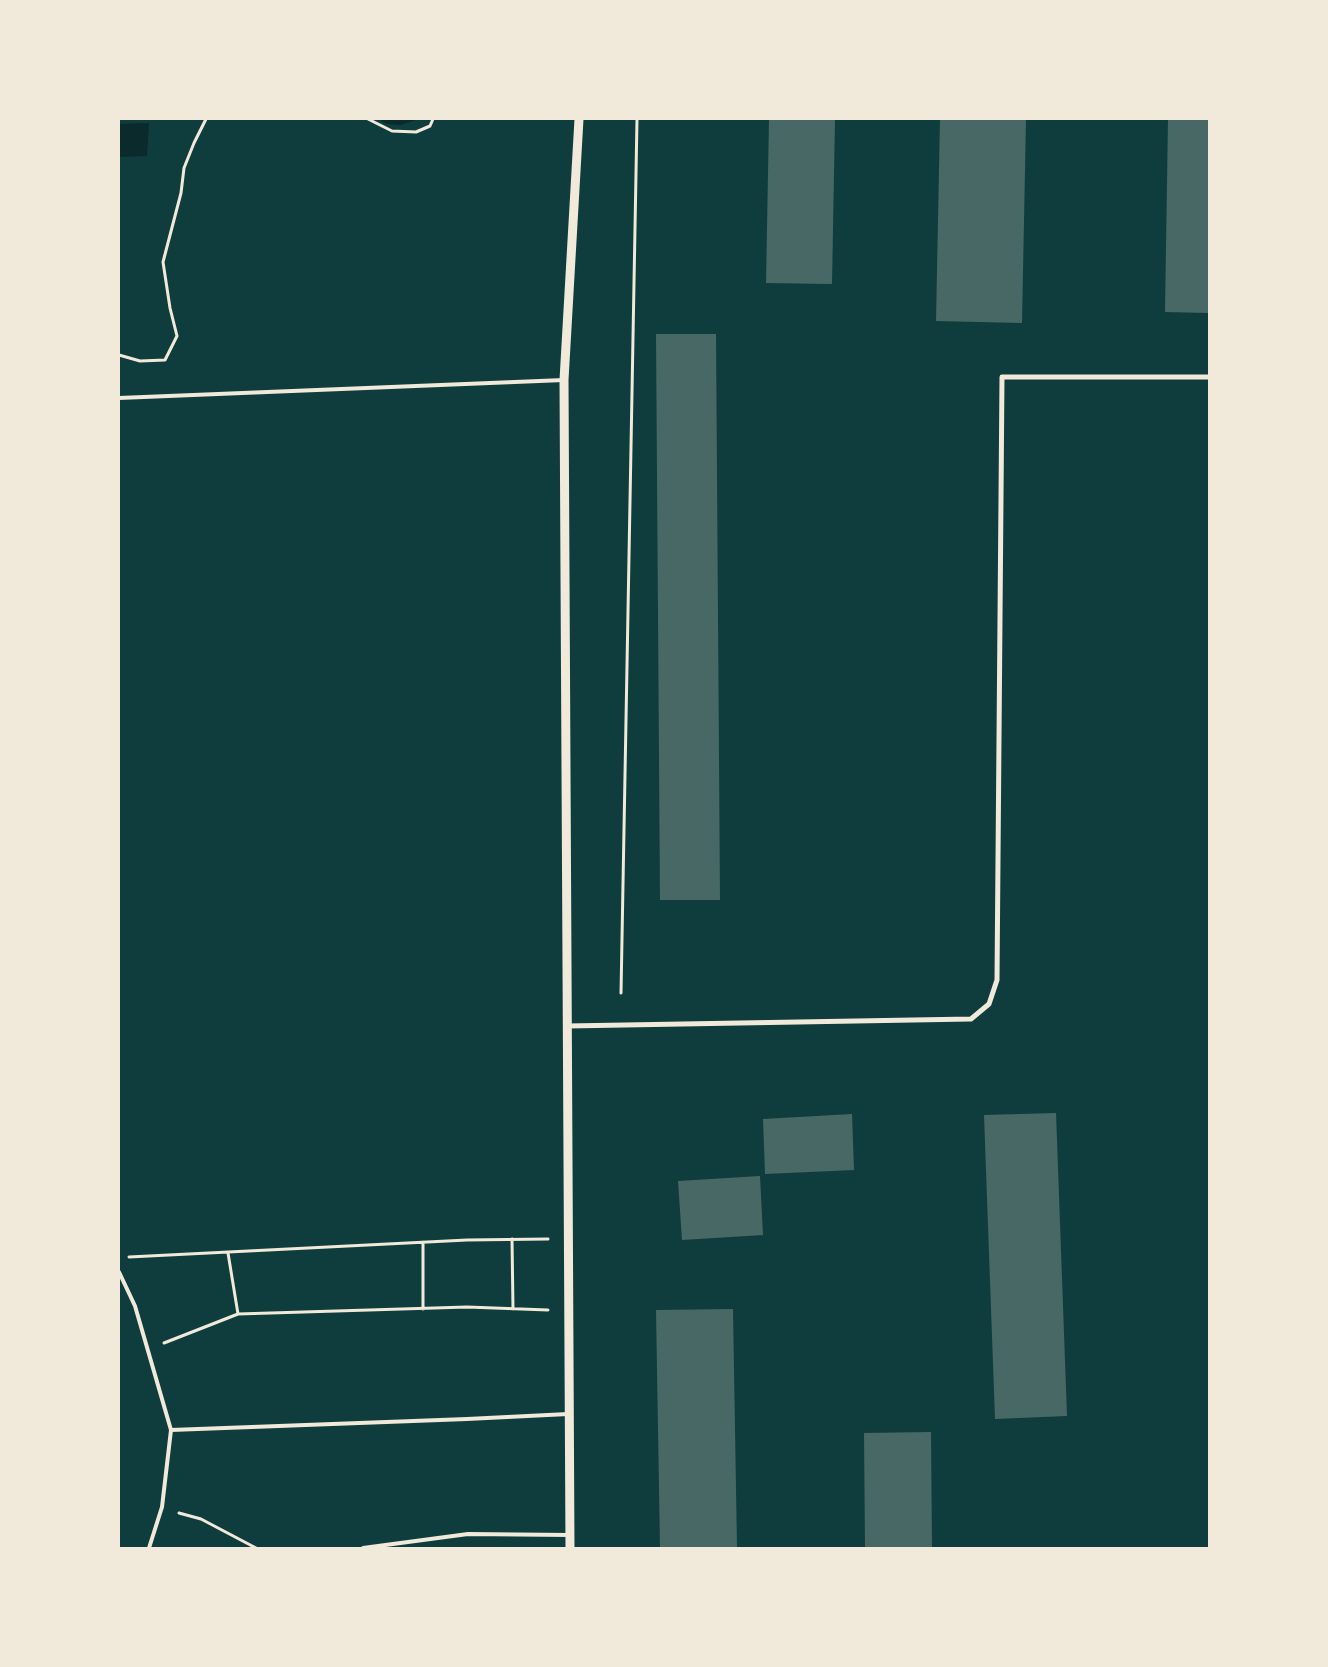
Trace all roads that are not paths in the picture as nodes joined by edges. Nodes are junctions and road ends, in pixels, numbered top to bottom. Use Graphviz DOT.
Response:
graph roads {
  1 [pos="579,119"];
  2 [pos="1209,377"];
  3 [pos="564,380"];
  4 [pos="119,398"];
  5 [pos="567,1026"];
  6 [pos="119,1272"];
  7 [pos="570,1414"];
  8 [pos="171,1430"];
  9 [pos="570,1535"];
  10 [pos="149,1548"];
  11 [pos="363,1548"];
  12 [pos="570,1548"];
  1 -- 3 [label="street"];
  2 -- 5 [label="street"];
  3 -- 4 [label="lane"];
  3 -- 5 [label="street"];
  5 -- 7 [label="street"];
  6 -- 8 [label="lane"];
  7 -- 8 [label="lane"];
  7 -- 9 [label="street"];
  8 -- 10 [label="lane"];
  9 -- 11 [label="lane"];
  9 -- 12 [label="street"];
}
